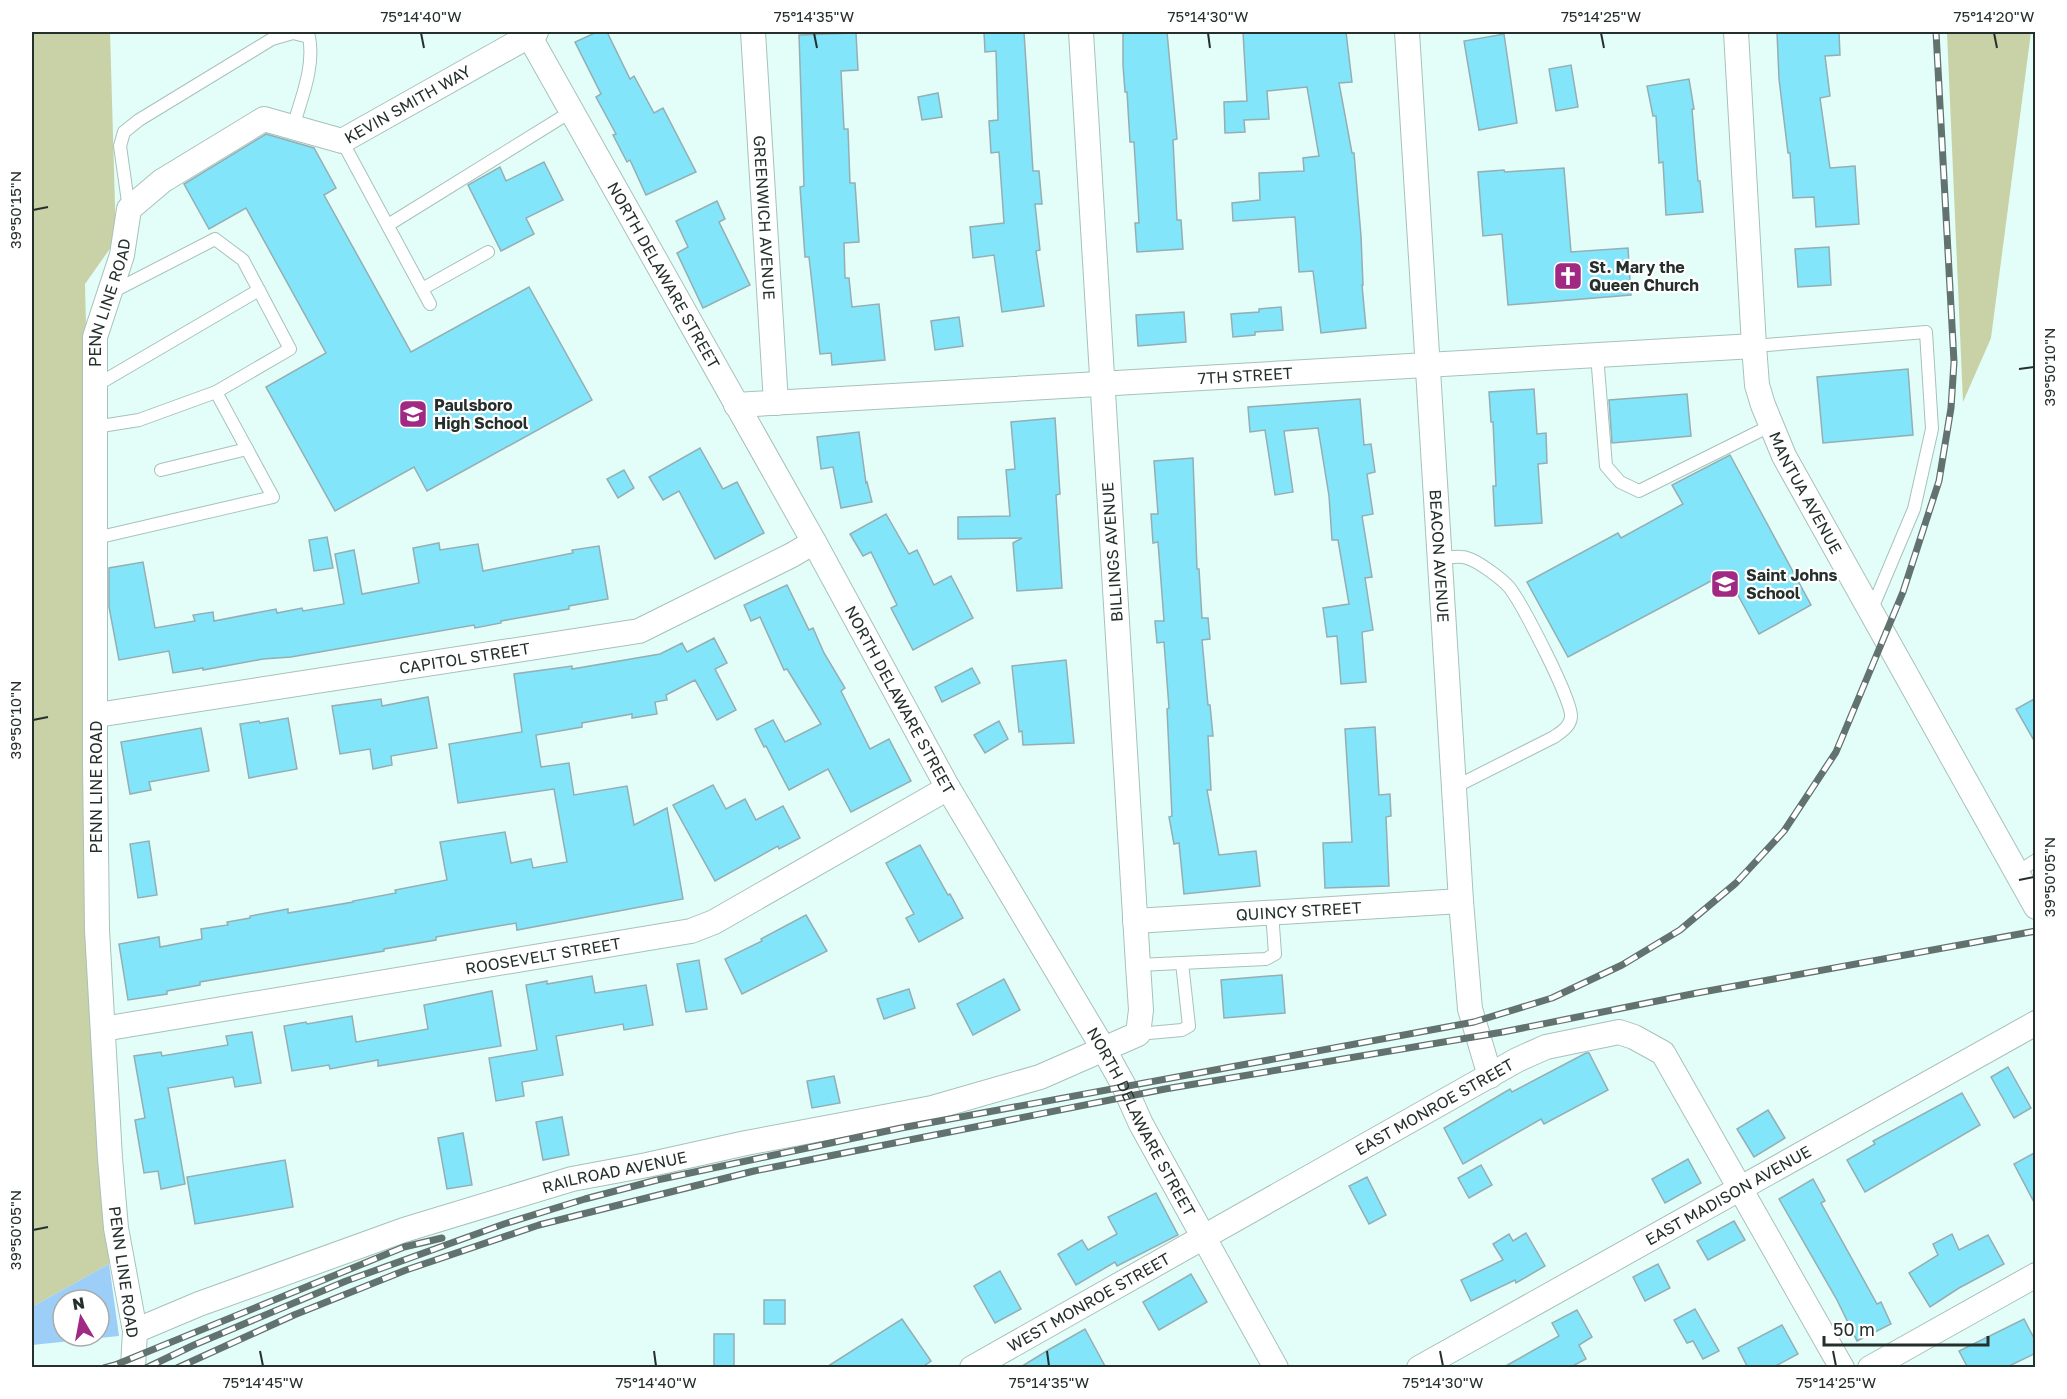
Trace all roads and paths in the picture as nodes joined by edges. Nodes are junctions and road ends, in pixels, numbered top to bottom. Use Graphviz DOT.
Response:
graph roads {
  1 [pos="753,32"];
  2 [pos="1081,32"];
  3 [pos="1407,32"];
  4 [pos="1736,32"];
  5 [pos="530,33"];
  6 [pos="572,111"];
  7 [pos="293,127"];
  8 [pos="342,141"];
  9 [pos="129,209"];
  10 [pos="388,225"];
  11 [pos="488,252"];
  12 [pos="422,289"];
  13 [pos="259,291"];
  14 [pos="109,294"];
  15 [pos="430,304"];
  16 [pos="1754,346"];
  17 [pos="1597,355"];
  18 [pos="1428,365"];
  19 [pos="1102,384"];
  20 [pos="95,386"];
  21 [pos="216,392"];
  22 [pos="776,403"];
  23 [pos="736,405"];
  24 [pos="1770,426"];
  25 [pos="95,427"];
  26 [pos="247,449"];
  27 [pos="161,471"];
  28 [pos="96,538"];
  29 [pos="814,542"];
  30 [pos="1439,558"];
  31 [pos="1871,611"];
  32 [pos="97,715"];
  33 [pos="948,788"];
  34 [pos="1453,788"];
  35 [pos="2026,866"];
  36 [pos="1461,901"];
  37 [pos="2036,907"];
  38 [pos="1272,912"];
  39 [pos="1135,921"];
  40 [pos="1182,963"];
  41 [pos="1138,965"];
  42 [pos="2036,1023"];
  43 [pos="103,1029"];
  44 [pos="1138,1034"];
  45 [pos="1103,1048"];
  46 [pos="1490,1076"];
  47 [pos="1741,1188"];
  48 [pos="1204,1237"];
  49 [pos="2036,1275"];
  50 [pos="135,1330"];
  51 [pos="133,1368"];
  52 [pos="972,1368"];
  53 [pos="1276,1368"];
  54 [pos="1419,1368"];
  55 [pos="1842,1368"];
  56 [pos="1870,1368"];
  1 -- 22 [label="street, GREENWICH AVENUE"];
  2 -- 19 [label="street, BILLINGS AVENUE"];
  3 -- 18 [label="street, BEACON AVENUE"];
  4 -- 16 [label="street, MANTUA AVENUE"];
  5 -- 6 [label="street, NORTH DELAWARE STREET"];
  5 -- 8 [label="street, KEVIN SMITH WAY"];
  6 -- 10 [label="lane"];
  6 -- 23 [label="street, NORTH DELAWARE STREET"];
  7 -- 8 [label="street, KEVIN SMITH WAY"];
  7 -- 9 [label="street, KEVIN SMITH WAY"];
  7 -- 9 [label="lane"];
  8 -- 10 [label="lane"];
  9 -- 14 [label="street, PENN LINE ROAD"];
  10 -- 12 [label="lane"];
  11 -- 12 [label="lane"];
  12 -- 15 [label="lane"];
  13 -- 14 [label="lane"];
  13 -- 20 [label="lane"];
  13 -- 21 [label="lane"];
  14 -- 20 [label="street, PENN LINE ROAD"];
  16 -- 17 [label="street, 7TH STREET"];
  16 -- 24 [label="street, MANTUA AVENUE"];
  16 -- 31 [label="lane"];
  17 -- 18 [label="street, 7TH STREET"];
  17 -- 24 [label="lane"];
  18 -- 19 [label="street, 7TH STREET"];
  18 -- 30 [label="street, BEACON AVENUE"];
  19 -- 22 [label="street, 7TH STREET"];
  19 -- 39 [label="street, BILLINGS AVENUE"];
  20 -- 25 [label="street, PENN LINE ROAD"];
  21 -- 25 [label="lane"];
  21 -- 26 [label="lane"];
  22 -- 23 [label="street, 7TH STREET"];
  23 -- 29 [label="street, NORTH DELAWARE STREET"];
  24 -- 31 [label="street, MANTUA AVENUE"];
  25 -- 28 [label="street, PENN LINE ROAD"];
  26 -- 27 [label="lane"];
  26 -- 28 [label="lane"];
  28 -- 32 [label="street, PENN LINE ROAD"];
  29 -- 32 [label="street, CAPITOL STREET"];
  29 -- 33 [label="street, NORTH DELAWARE STREET"];
  30 -- 34 [label="street, BEACON AVENUE"];
  30 -- 34 [label="lane"];
  31 -- 35 [label="street, MANTUA AVENUE"];
  32 -- 43 [label="street, PENN LINE ROAD"];
  33 -- 43 [label="street, ROOSEVELT STREET"];
  33 -- 45 [label="street, NORTH DELAWARE STREET"];
  34 -- 36 [label="street, BEACON AVENUE"];
  35 -- 37 [label="street, MANTUA AVENUE"];
  36 -- 38 [label="street, QUINCY STREET"];
  36 -- 46 [label="street, BEACON AVENUE"];
  38 -- 39 [label="street, QUINCY STREET"];
  38 -- 40 [label="lane"];
  39 -- 41 [label="street, BILLINGS AVENUE"];
  40 -- 41 [label="lane"];
  40 -- 44 [label="lane"];
  41 -- 44 [label="street, BILLINGS AVENUE"];
  42 -- 47 [label="street, EAST MADISON AVENUE"];
  43 -- 50 [label="street, PENN LINE ROAD"];
  44 -- 45 [label="street"];
  45 -- 48 [label="street, NORTH DELAWARE STREET"];
  45 -- 50 [label="street, RAILROAD AVENUE"];
  46 -- 47 [label="street, EAST MONROE STREET"];
  46 -- 48 [label="street, EAST MONROE STREET"];
  47 -- 54 [label="street, EAST MADISON AVENUE"];
  47 -- 55 [label="street, EAST MONROE STREET"];
  48 -- 52 [label="street, WEST MONROE STREET"];
  48 -- 53 [label="street, NORTH DELAWARE STREET"];
  49 -- 56 [label="street"];
  50 -- 51 [label="street, PENN LINE ROAD"];
}
